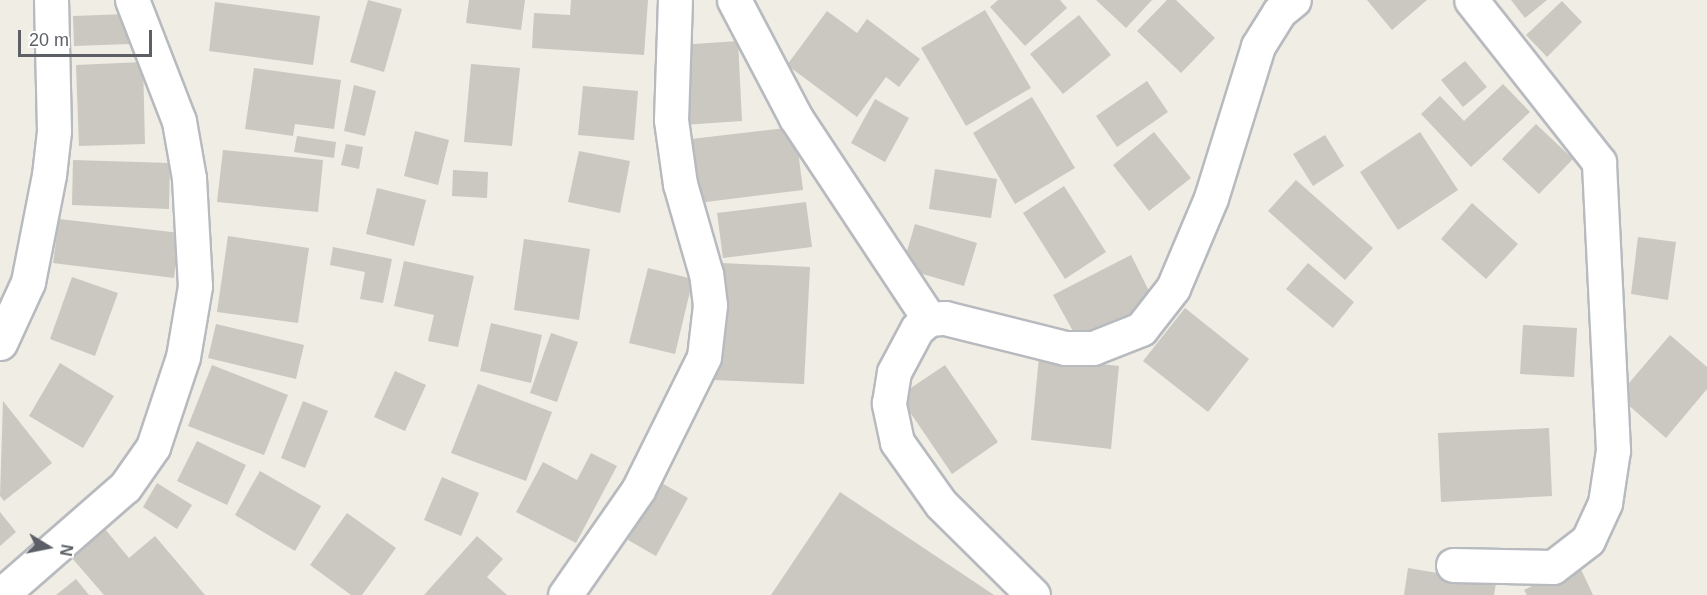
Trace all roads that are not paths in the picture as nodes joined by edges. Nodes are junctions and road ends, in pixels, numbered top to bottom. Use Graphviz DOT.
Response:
graph roads {
  1 [pos="51,0"];
  2 [pos="132,0"];
  3 [pos="675,0"];
  4 [pos="734,0"];
  5 [pos="1294,0"];
  6 [pos="1471,0"];
  7 [pos="929,319"];
  8 [pos="0,343"];
  9 [pos="1453,565"];
  10 [pos="1,595"];
  11 [pos="566,595"];
  12 [pos="1033,595"];
  1 -- 8 [label="street"];
  2 -- 10 [label="street"];
  3 -- 11 [label="street"];
  4 -- 7 [label="street"];
  5 -- 7 [label="street"];
  6 -- 9 [label="street"];
  7 -- 12 [label="street"];
}
